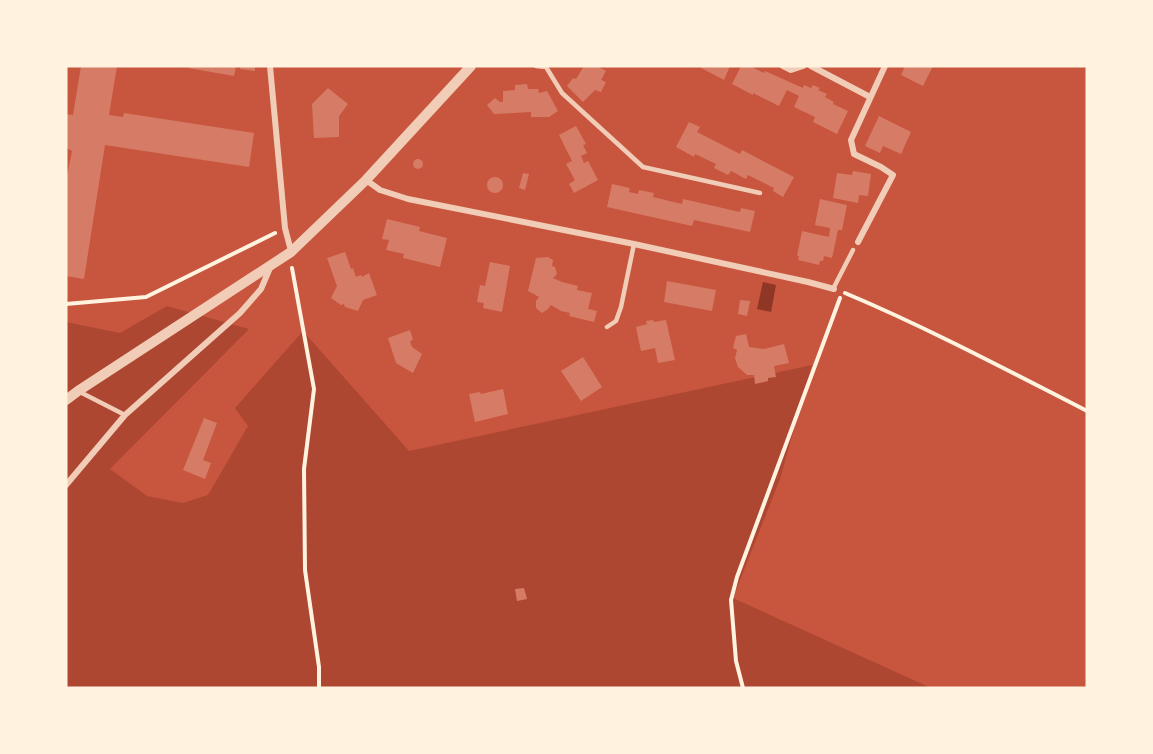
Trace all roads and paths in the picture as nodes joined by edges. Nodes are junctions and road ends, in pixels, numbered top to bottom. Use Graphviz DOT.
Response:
graph roads {
  1 [pos="270,66"];
  2 [pos="471,66"];
  3 [pos="536,66"];
  4 [pos="783,66"];
  5 [pos="803,66"];
  6 [pos="811,66"];
  7 [pos="885,66"];
  8 [pos="870,97"];
  9 [pos="366,180"];
  10 [pos="760,193"];
  11 [pos="285,228"];
  12 [pos="858,242"];
  13 [pos="634,244"];
  14 [pos="853,250"];
  15 [pos="291,252"];
  16 [pos="272,265"];
  17 [pos="834,289"];
  18 [pos="66,304"];
  19 [pos="607,327"];
  20 [pos="78,391"];
  21 [pos="66,400"];
  22 [pos="1087,411"];
  23 [pos="125,415"];
  24 [pos="66,484"];
  25 [pos="319,688"];
  26 [pos="743,688"];
  1 -- 11 [label="street"];
  2 -- 9 [label="street"];
  3 -- 10 [label="lane"];
  4 -- 5 [label="street"];
  6 -- 8 [label="street"];
  7 -- 8 [label="street"];
  8 -- 12 [label="street"];
  9 -- 13 [label="street"];
  9 -- 15 [label="street"];
  11 -- 15 [label="street"];
  11 -- 18 [label="path"];
  13 -- 17 [label="street"];
  13 -- 19 [label="lane"];
  14 -- 17 [label="lane"];
  15 -- 16 [label="street"];
  15 -- 25 [label="path"];
  16 -- 20 [label="street"];
  16 -- 23 [label="street"];
  20 -- 21 [label="street"];
  20 -- 23 [label="lane"];
  22 -- 26 [label="path"];
  23 -- 24 [label="street"];
}
